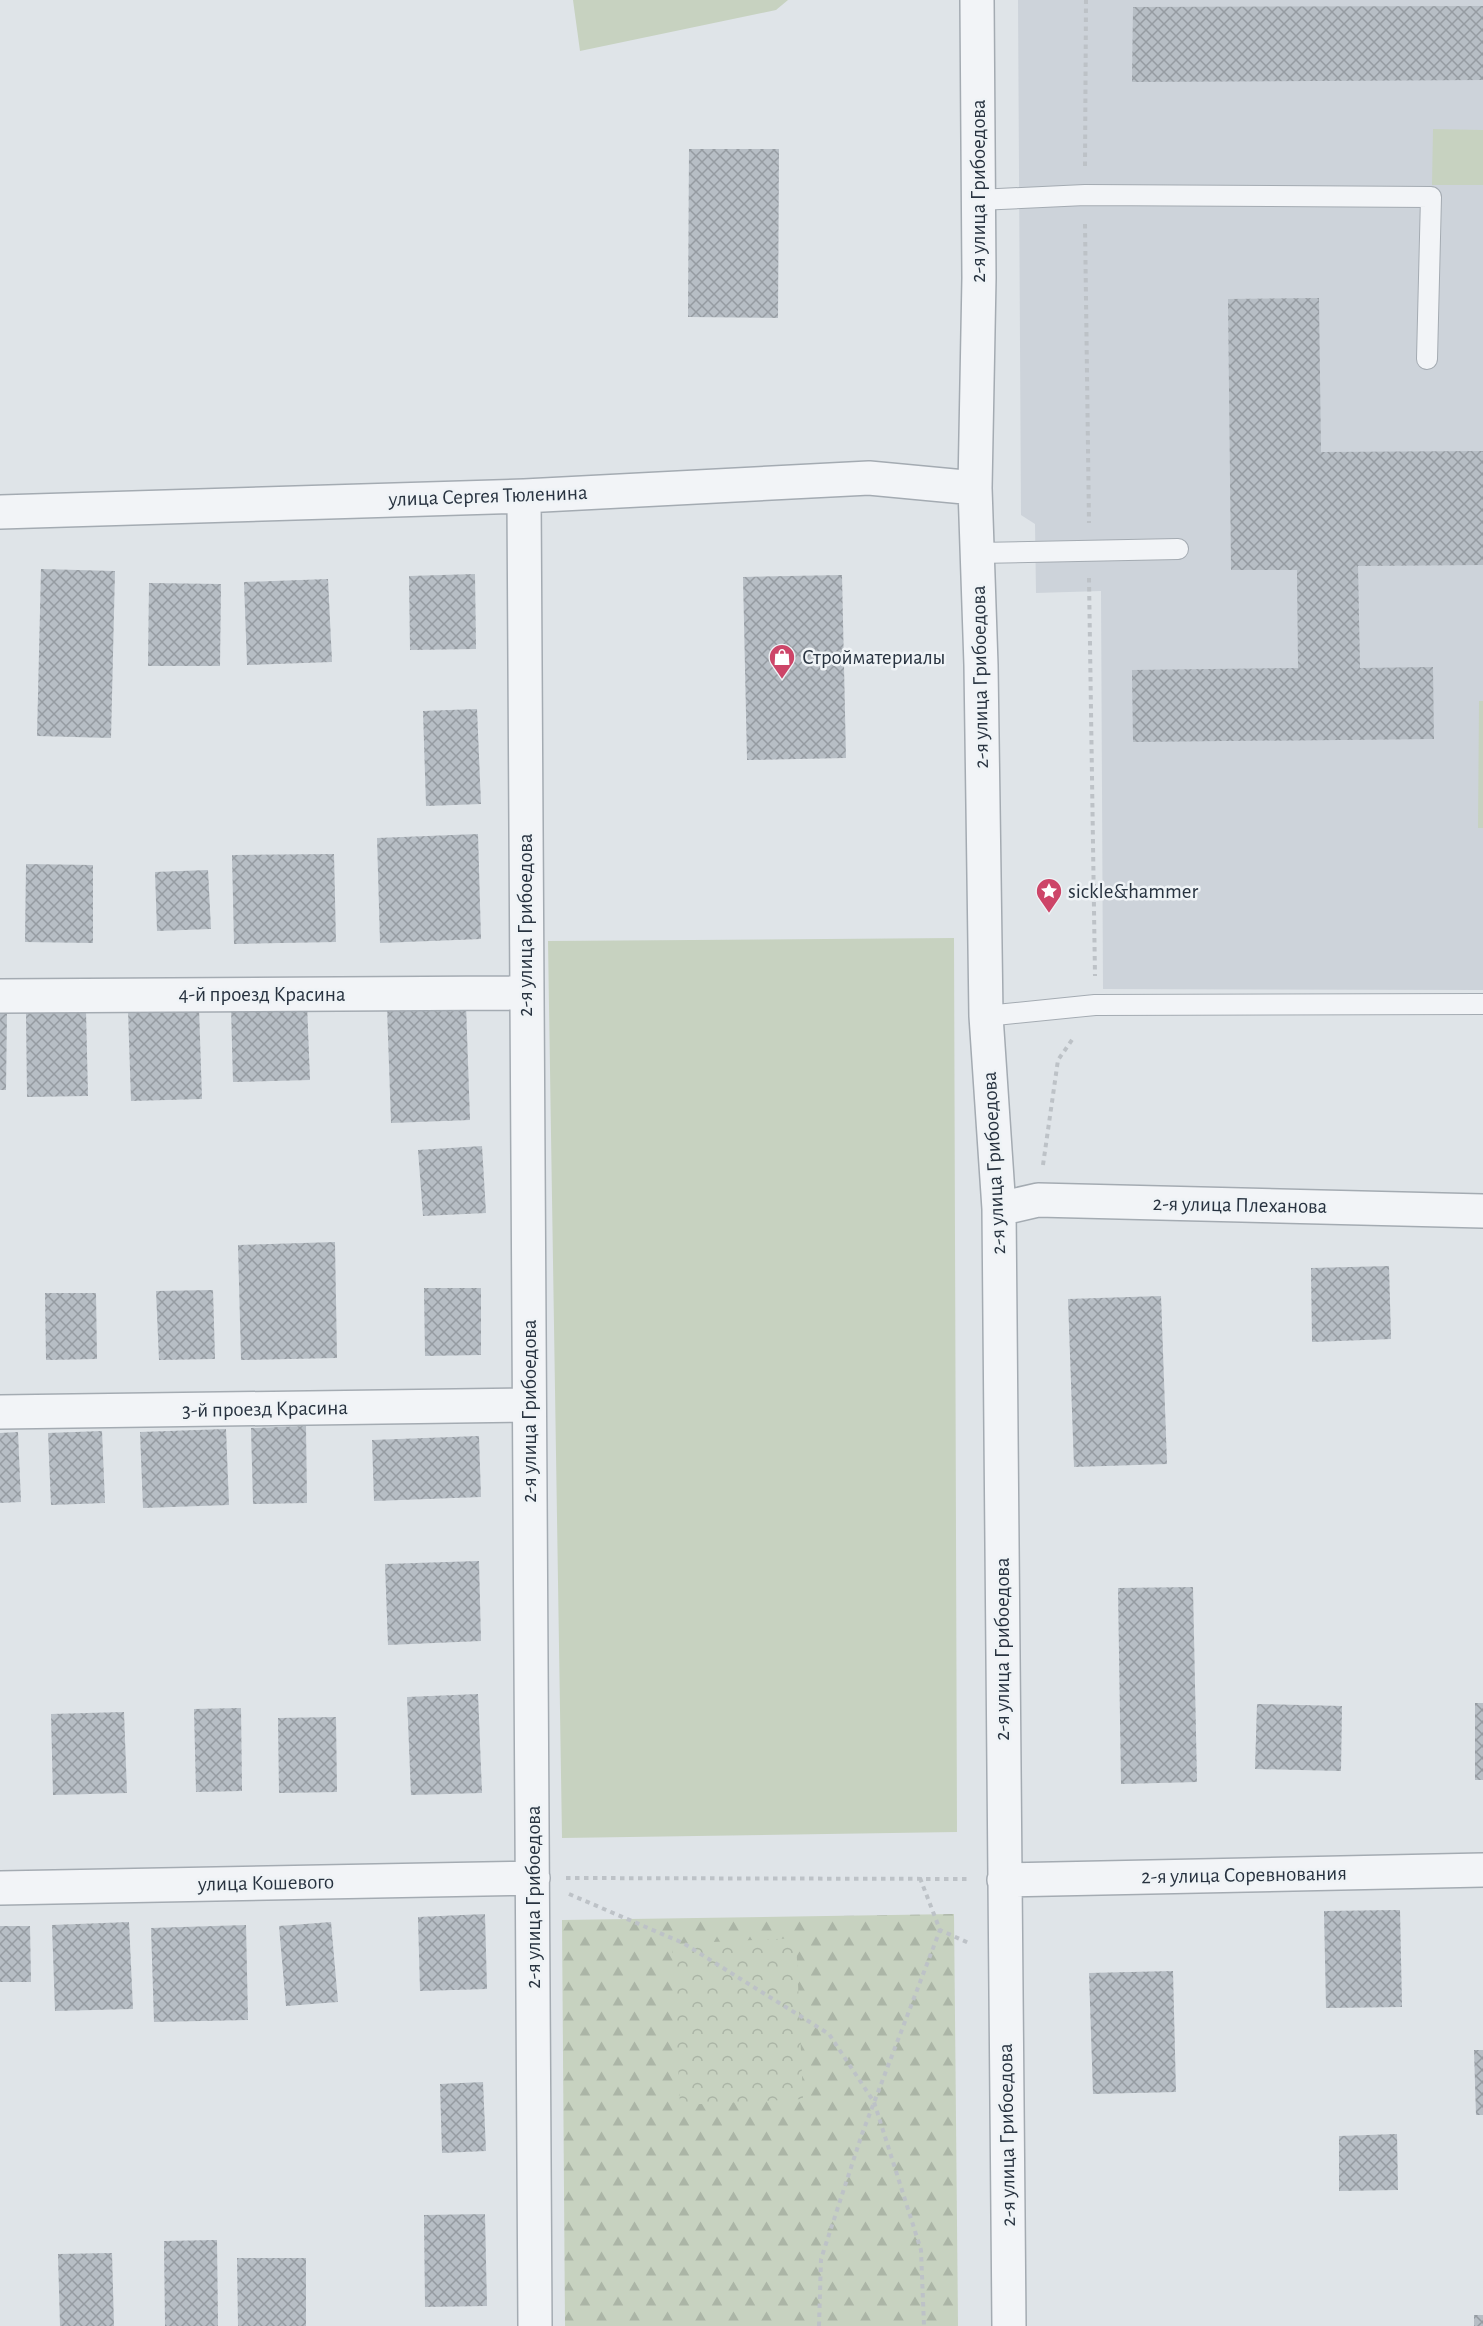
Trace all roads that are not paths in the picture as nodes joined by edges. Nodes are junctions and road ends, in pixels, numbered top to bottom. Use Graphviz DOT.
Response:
graph roads {
  1 [pos="977,0"];
  2 [pos="978,200"];
  3 [pos="1427,359"];
  4 [pos="975,488"];
  5 [pos="524,496"];
  6 [pos="0,512"];
  7 [pos="1178,549"];
  8 [pos="977,554"];
  9 [pos="525,993"];
  10 [pos="0,996"];
  11 [pos="1483,1004"];
  12 [pos="986,1016"];
  13 [pos="999,1209"];
  14 [pos="1483,1211"];
  15 [pos="529,1405"];
  16 [pos="0,1412"];
  17 [pos="1483,1870"];
  18 [pos="532,1878"];
  19 [pos="1004,1880"];
  20 [pos="0,1888"];
  21 [pos="535,2326"];
  22 [pos="1009,2326"];
  1 -- 2 [label="street, 2-я улица Грибоедова"];
  2 -- 3 [label="lane"];
  2 -- 4 [label="street, 2-я улица Грибоедова"];
  4 -- 5 [label="street, улица Сергея Тюленина"];
  4 -- 8 [label="street, 2-я улица Грибоедова"];
  5 -- 6 [label="street, улица Сергея Тюленина"];
  5 -- 9 [label="street, 2-я улица Грибоедова"];
  7 -- 8 [label="lane"];
  8 -- 12 [label="street, 2-я улица Грибоедова"];
  9 -- 10 [label="street, 4-й проезд Красина"];
  9 -- 15 [label="street, 2-я улица Грибоедова"];
  11 -- 12 [label="lane"];
  12 -- 13 [label="street, 2-я улица Грибоедова"];
  13 -- 14 [label="street, 2-я улица Плеханова"];
  13 -- 19 [label="street, 2-я улица Грибоедова"];
  15 -- 16 [label="street, 3-й проезд Красина"];
  15 -- 18 [label="street, 2-я улица Грибоедова"];
  17 -- 19 [label="street, 2-я улица Соревнования"];
  18 -- 20 [label="street, улица Кошевого"];
  18 -- 21 [label="street, 2-я улица Грибоедова"];
  19 -- 22 [label="street, 2-я улица Грибоедова"];
}
